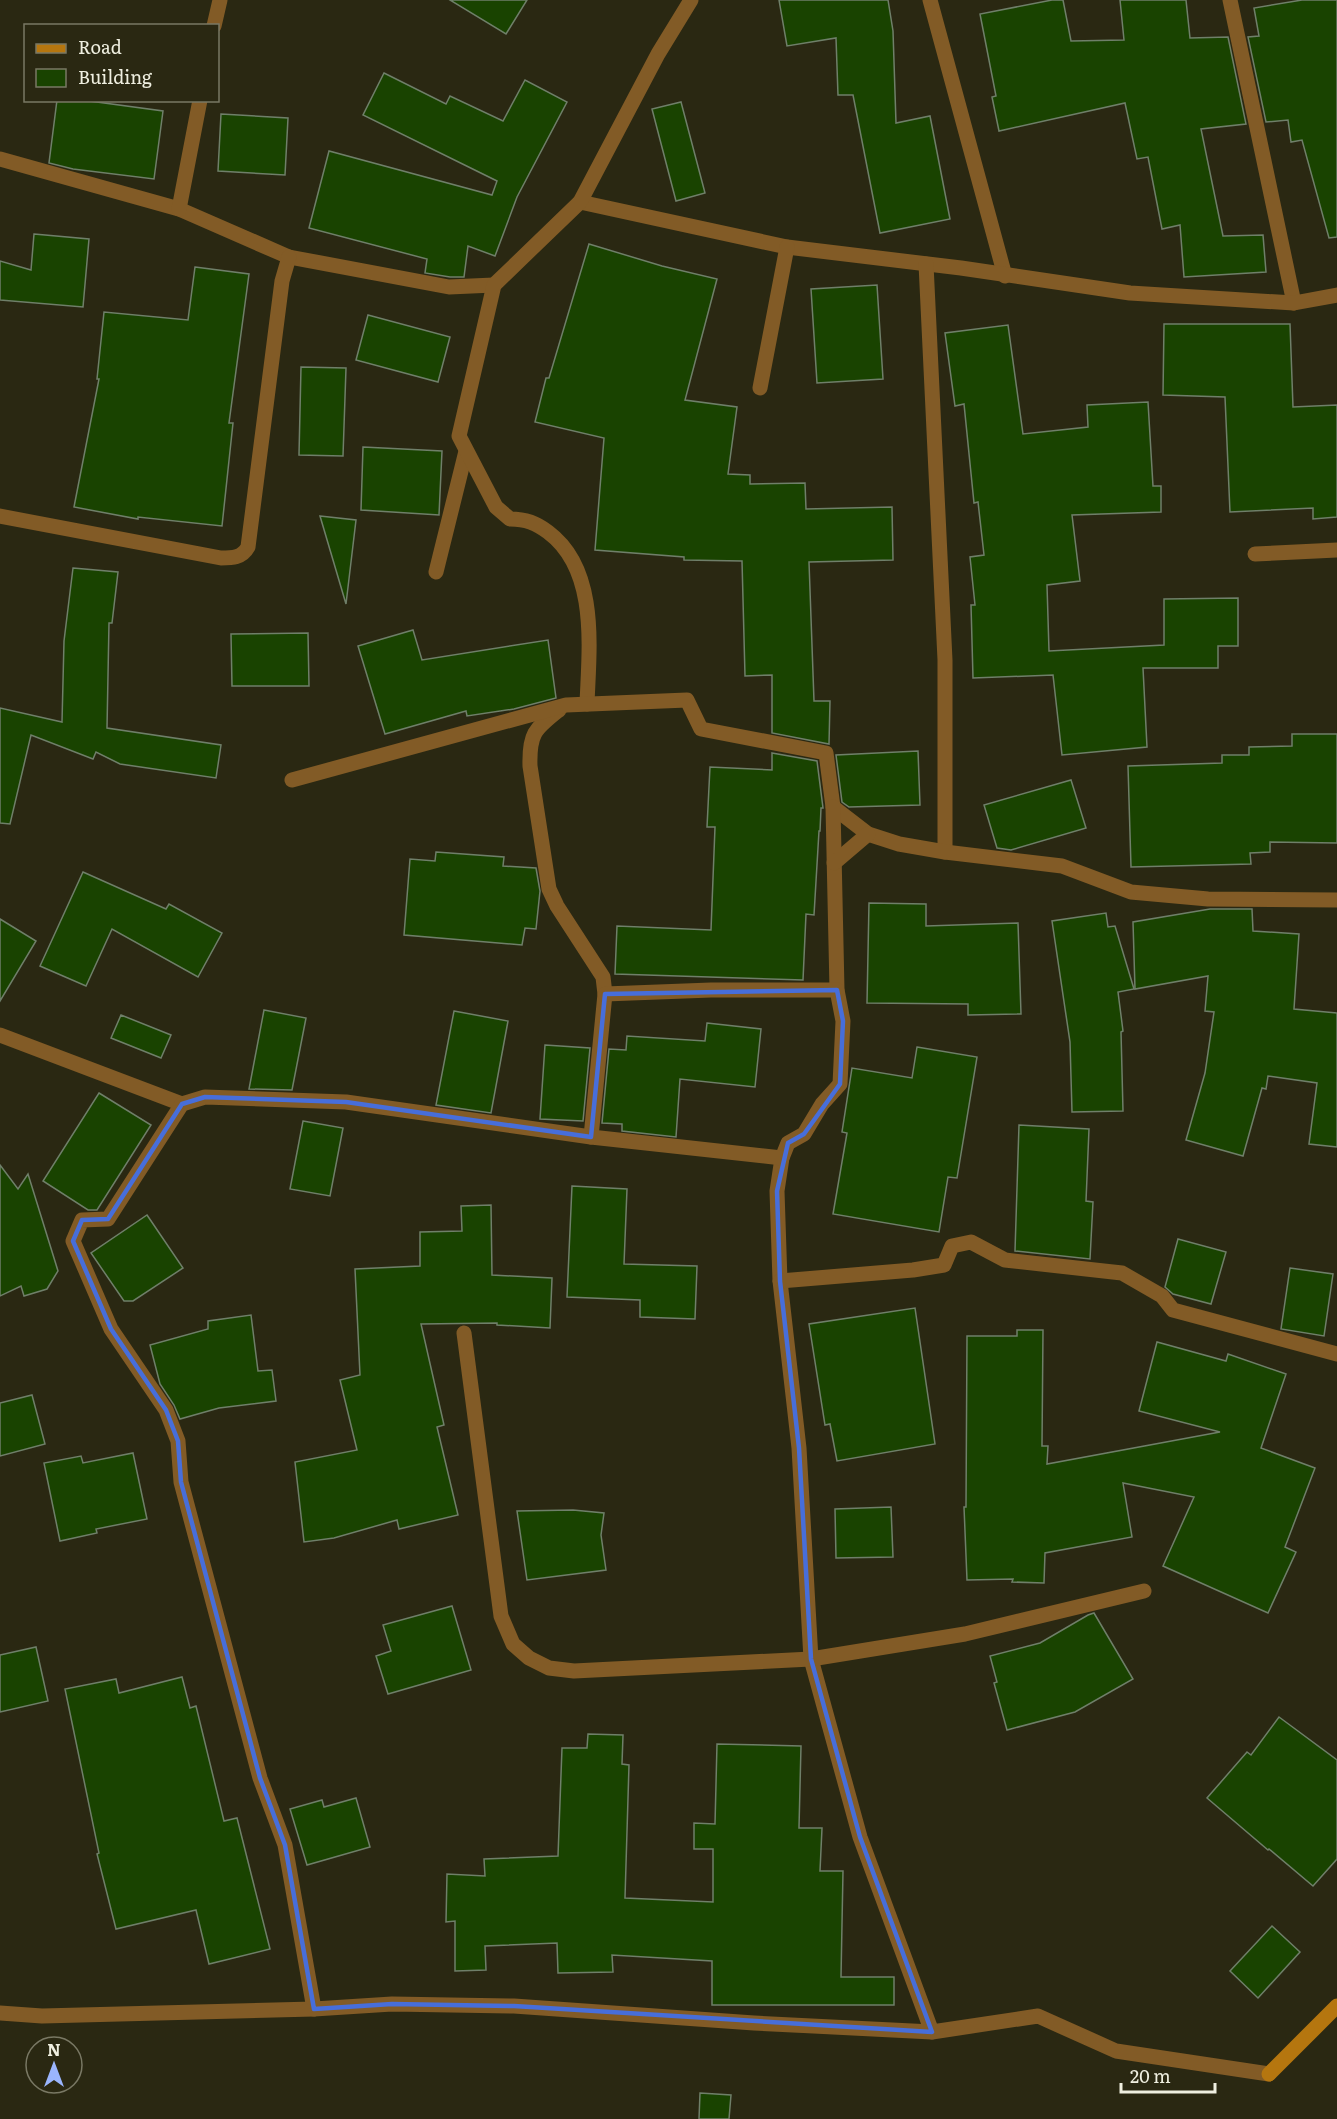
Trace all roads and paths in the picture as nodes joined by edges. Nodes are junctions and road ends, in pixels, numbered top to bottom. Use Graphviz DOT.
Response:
graph roads {
  1 [pos="220,0"];
  2 [pos="691,0"];
  3 [pos="930,0"];
  4 [pos="1230,0"];
  5 [pos="214,24"];
  6 [pos="200,102"];
  7 [pos="0,159"];
  8 [pos="580,202"];
  9 [pos="179,209"];
  10 [pos="787,248"];
  11 [pos="289,257"];
  12 [pos="926,264"];
  13 [pos="1005,276"];
  14 [pos="494,285"];
  15 [pos="1337,295"];
  16 [pos="1294,303"];
  17 [pos="760,388"];
  18 [pos="466,451"];
  19 [pos="0,516"];
  20 [pos="1337,550"];
  21 [pos="1255,554"];
  22 [pos="436,572"];
  23 [pos="587,704"];
  24 [pos="566,705"];
  25 [pos="292,780"];
  26 [pos="833,807"];
  27 [pos="868,834"];
  28 [pos="945,852"];
  29 [pos="834,862"];
  30 [pos="1337,900"];
  31 [pos="837,990"];
  32 [pos="605,994"];
  33 [pos="0,1035"];
  34 [pos="182,1104"];
  35 [pos="591,1137"];
  36 [pos="782,1158"];
  37 [pos="780,1281"];
  38 [pos="464,1333"];
  39 [pos="1337,1354"];
  40 [pos="1144,1591"];
  41 [pos="811,1659"];
  42 [pos="1337,2006"];
  43 [pos="314,2009"];
  44 [pos="0,2013"];
  45 [pos="932,2032"];
  1 -- 5 [label="street"];
  2 -- 8 [label="street"];
  3 -- 13 [label="street"];
  4 -- 16 [label="street"];
  6 -- 9 [label="street"];
  7 -- 9 [label="street"];
  8 -- 10 [label="street"];
  8 -- 14 [label="street"];
  9 -- 11 [label="street"];
  10 -- 12 [label="street"];
  10 -- 17 [label="street"];
  11 -- 14 [label="street"];
  11 -- 19 [label="street"];
  12 -- 13 [label="street"];
  12 -- 28 [label="street"];
  13 -- 16 [label="street"];
  14 -- 18 [label="street"];
  15 -- 16 [label="street"];
  18 -- 22 [label="street"];
  18 -- 23 [label="street"];
  20 -- 21 [label="street"];
  23 -- 24 [label="street"];
  23 -- 26 [label="street"];
  24 -- 25 [label="street"];
  24 -- 32 [label="street"];
  26 -- 27 [label="street"];
  26 -- 29 [label="street"];
  27 -- 28 [label="street"];
  27 -- 29 [label="street"];
  28 -- 30 [label="street"];
  29 -- 31 [label="street"];
  31 -- 32 [label="street"];
  31 -- 36 [label="street"];
  32 -- 35 [label="street"];
  33 -- 34 [label="street"];
  34 -- 35 [label="street"];
  34 -- 43 [label="street"];
  35 -- 36 [label="street"];
  36 -- 37 [label="street"];
  37 -- 39 [label="street"];
  37 -- 41 [label="street"];
  38 -- 41 [label="street"];
  40 -- 41 [label="street"];
  41 -- 45 [label="street"];
  42 -- 45 [label="street"];
  43 -- 44 [label="street"];
  43 -- 45 [label="street"];
}
